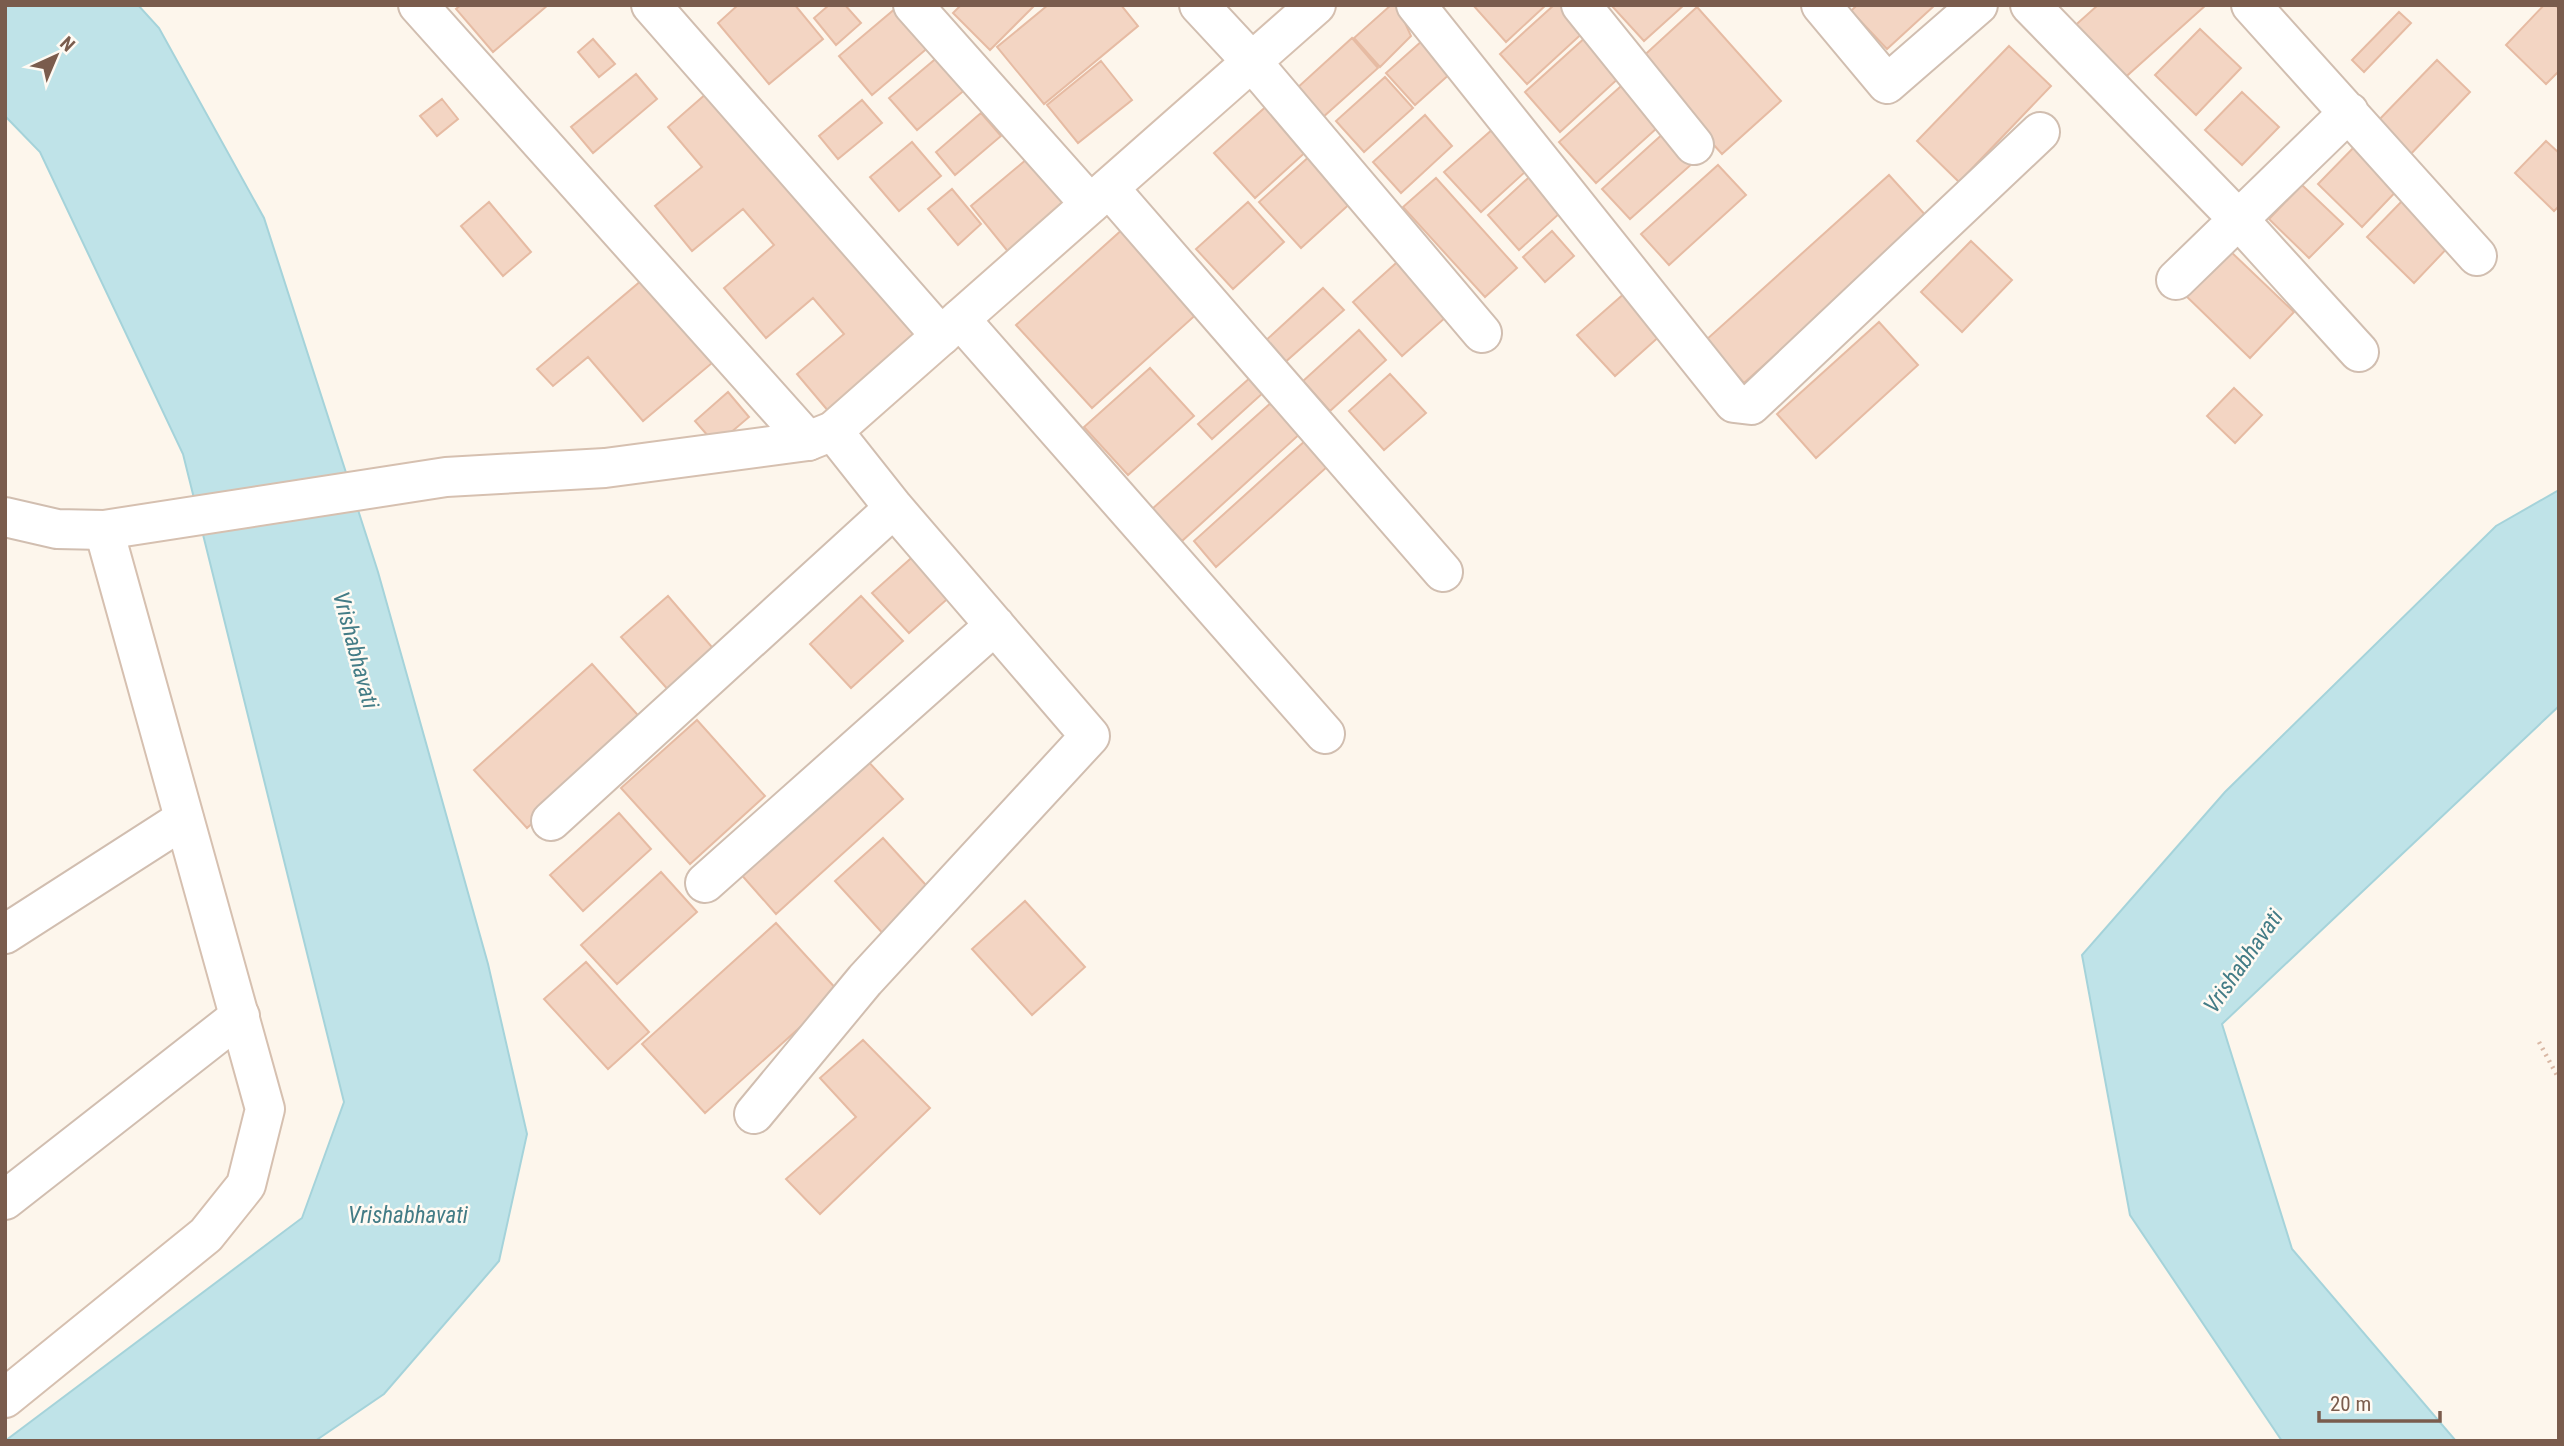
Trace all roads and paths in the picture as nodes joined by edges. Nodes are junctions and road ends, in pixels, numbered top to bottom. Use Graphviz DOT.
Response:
graph roads {
  1 [pos="418,5"];
  2 [pos="651,5"];
  3 [pos="912,5"];
  4 [pos="1199,5"];
  5 [pos="1316,5"];
  6 [pos="1416,5"];
  7 [pos="1581,5"];
  8 [pos="1821,5"];
  9 [pos="1978,5"];
  10 [pos="2030,5"];
  11 [pos="2251,5"];
  12 [pos="1252,62"];
  13 [pos="2349,112"];
  14 [pos="2040,132"];
  15 [pos="1694,145"];
  16 [pos="1099,196"];
  17 [pos="2239,220"];
  18 [pos="2477,256"];
  19 [pos="2176,280"];
  20 [pos="950,328"];
  21 [pos="1482,333"];
  22 [pos="2359,352"];
  23 [pos="821,436"];
  24 [pos="894,508"];
  25 [pos="5,517"];
  26 [pos="115,529"];
  27 [pos="1443,572"];
  28 [pos="995,625"];
  29 [pos="1325,734"];
  30 [pos="184,819"];
  31 [pos="551,821"];
  32 [pos="705,883"];
  33 [pos="5,934"];
  34 [pos="240,1016"];
  35 [pos="2539,1042"];
  36 [pos="2559,1079"];
  37 [pos="754,1114"];
  38 [pos="5,1200"];
  39 [pos="5,1398"];
  1 -- 23 [label="street"];
  2 -- 20 [label="street"];
  3 -- 16 [label="street"];
  4 -- 12 [label="street"];
  5 -- 12 [label="street"];
  6 -- 14 [label="street"];
  7 -- 15 [label="street"];
  8 -- 9 [label="street"];
  10 -- 17 [label="street"];
  11 -- 13 [label="street"];
  12 -- 16 [label="street"];
  12 -- 21 [label="street"];
  13 -- 17 [label="street"];
  13 -- 18 [label="street"];
  16 -- 20 [label="street"];
  16 -- 27 [label="street"];
  17 -- 19 [label="street"];
  17 -- 22 [label="street"];
  20 -- 23 [label="street"];
  20 -- 29 [label="street"];
  23 -- 24 [label="street"];
  23 -- 26 [label="street"];
  24 -- 28 [label="street"];
  24 -- 31 [label="street"];
  25 -- 26 [label="street"];
  26 -- 30 [label="street"];
  28 -- 32 [label="street"];
  28 -- 37 [label="street"];
  30 -- 33 [label="street"];
  30 -- 34 [label="street"];
  34 -- 38 [label="street"];
  34 -- 39 [label="street"];
  35 -- 36 [label="path"];
}
